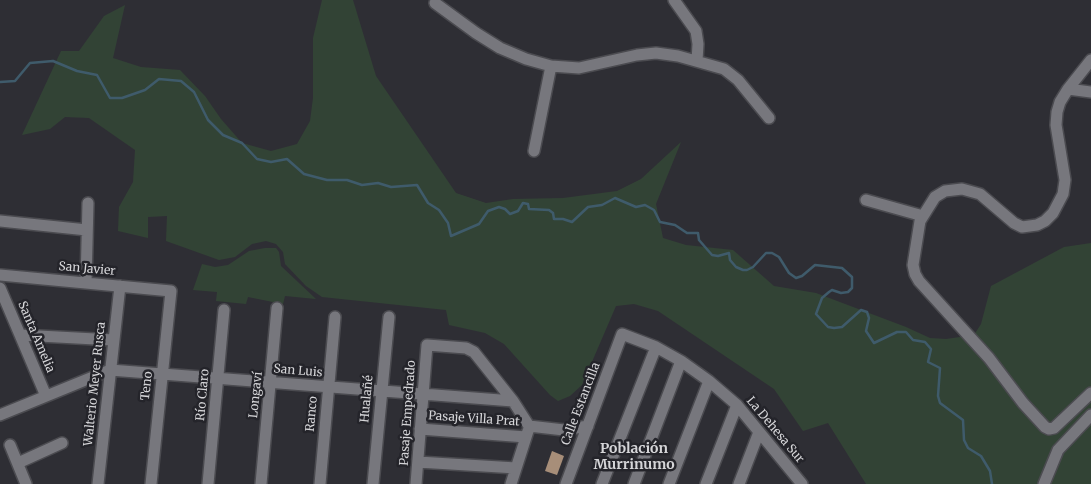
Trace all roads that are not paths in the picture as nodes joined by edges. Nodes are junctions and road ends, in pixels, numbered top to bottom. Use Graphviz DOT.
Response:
graph roads {
  1 [pos="674,0"];
  2 [pos="435,3"];
  3 [pos="1091,60"];
  4 [pos="698,61"];
  5 [pos="551,66"];
  6 [pos="1068,89"];
  7 [pos="1091,92"];
  8 [pos="768,118"];
  9 [pos="534,151"];
  10 [pos="866,200"];
  11 [pos="88,203"];
  12 [pos="923,216"];
  13 [pos="0,222"];
  14 [pos="87,230"];
  15 [pos="0,275"];
  16 [pos="86,283"];
  17 [pos="120,286"];
  18 [pos="0,288"];
  19 [pos="171,291"];
  20 [pos="277,308"];
  21 [pos="224,310"];
  22 [pos="335,317"];
  23 [pos="388,317"];
  24 [pos="622,334"];
  25 [pos="20,335"];
  26 [pos="114,340"];
  27 [pos="656,347"];
  28 [pos="681,361"];
  29 [pos="110,370"];
  30 [pos="162,374"];
  31 [pos="218,378"];
  32 [pos="709,381"];
  33 [pos="271,383"];
  34 [pos="328,388"];
  35 [pos="382,392"];
  36 [pos="1091,393"];
  37 [pos="423,394"];
  38 [pos="46,396"];
  39 [pos="513,401"];
  40 [pos="737,405"];
  41 [pos="0,414"];
  42 [pos="1091,415"];
  43 [pos="529,426"];
  44 [pos="588,426"];
  45 [pos="420,429"];
  46 [pos="759,432"];
  47 [pos="526,437"];
  48 [pos="62,443"];
  49 [pos="10,445"];
  50 [pos="418,462"];
  51 [pos="18,463"];
  52 [pos="516,468"];
  53 [pos="513,483"];
  54 [pos="26,484"];
  55 [pos="98,484"];
  56 [pos="151,484"];
  57 [pos="208,484"];
  58 [pos="260,484"];
  59 [pos="320,484"];
  60 [pos="373,484"];
  61 [pos="416,484"];
  62 [pos="566,484"];
  63 [pos="602,484"];
  64 [pos="634,484"];
  65 [pos="669,484"];
  66 [pos="706,484"];
  67 [pos="739,484"];
  68 [pos="802,484"];
  69 [pos="1044,484"];
  1 -- 4 [label="street"];
  2 -- 5 [label="street"];
  3 -- 6 [label="street"];
  4 -- 5 [label="street"];
  4 -- 8 [label="street"];
  5 -- 9 [label="street"];
  6 -- 7 [label="street"];
  6 -- 12 [label="street"];
  10 -- 12 [label="street"];
  11 -- 14 [label="street"];
  12 -- 36 [label="street"];
  13 -- 14 [label="street"];
  14 -- 16 [label="street"];
  15 -- 16 [label="street, San Javier"];
  16 -- 17 [label="street, San Javier"];
  17 -- 19 [label="street, San Javier"];
  17 -- 26 [label="street, Walterio Meyer Rusca"];
  18 -- 25 [label="street, Santa Amelia"];
  19 -- 30 [label="street, Teno"];
  20 -- 33 [label="street, Longaví"];
  21 -- 31 [label="street, Río Claro"];
  22 -- 34 [label="street, Ranco"];
  23 -- 35 [label="street, Hualañé"];
  24 -- 27 [label="street, La Dehesa Sur"];
  24 -- 44 [label="street, Calle Estancilla"];
  25 -- 26 [label="street"];
  25 -- 38 [label="street, Santa Amelia"];
  26 -- 29 [label="street, Walterio Meyer Rusca"];
  27 -- 28 [label="street, La Dehesa Sur"];
  27 -- 63 [label="street"];
  28 -- 32 [label="street, La Dehesa Sur"];
  28 -- 64 [label="street"];
  29 -- 30 [label="street, San Luis"];
  29 -- 38 [label="street, San Luis"];
  29 -- 55 [label="street, Walterio Meyer Rusca"];
  30 -- 31 [label="street, San Luis"];
  30 -- 56 [label="street, Teno"];
  31 -- 33 [label="street, San Luis"];
  31 -- 57 [label="street, Río Claro"];
  32 -- 40 [label="street, La Dehesa Sur"];
  32 -- 65 [label="street"];
  33 -- 34 [label="street, San Luis"];
  33 -- 58 [label="street, Longaví"];
  34 -- 35 [label="street, San Luis"];
  34 -- 59 [label="street, Ranco"];
  35 -- 37 [label="street, San Luis"];
  35 -- 60 [label="street, Hualañé"];
  37 -- 39 [label="street, San Luis"];
  37 -- 39 [label="street, Pasaje Empedrado"];
  37 -- 45 [label="street, Pasaje Empedrado"];
  38 -- 41 [label="street, San Luis"];
  39 -- 43 [label="street"];
  40 -- 46 [label="street, La Dehesa Sur"];
  40 -- 66 [label="street"];
  42 -- 69 [label="street"];
  43 -- 44 [label="street"];
  43 -- 47 [label="street"];
  44 -- 62 [label="street, Calle Estancilla"];
  45 -- 47 [label="street, Pasaje Villa Prat"];
  45 -- 50 [label="street, Pasaje Empedrado"];
  46 -- 67 [label="street"];
  46 -- 68 [label="street, La Dehesa Sur"];
  47 -- 52 [label="street"];
  48 -- 51 [label="street"];
  49 -- 51 [label="street"];
  50 -- 52 [label="street"];
  50 -- 61 [label="street, Pasaje Empedrado"];
  51 -- 54 [label="street"];
  52 -- 53 [label="street"];
}
